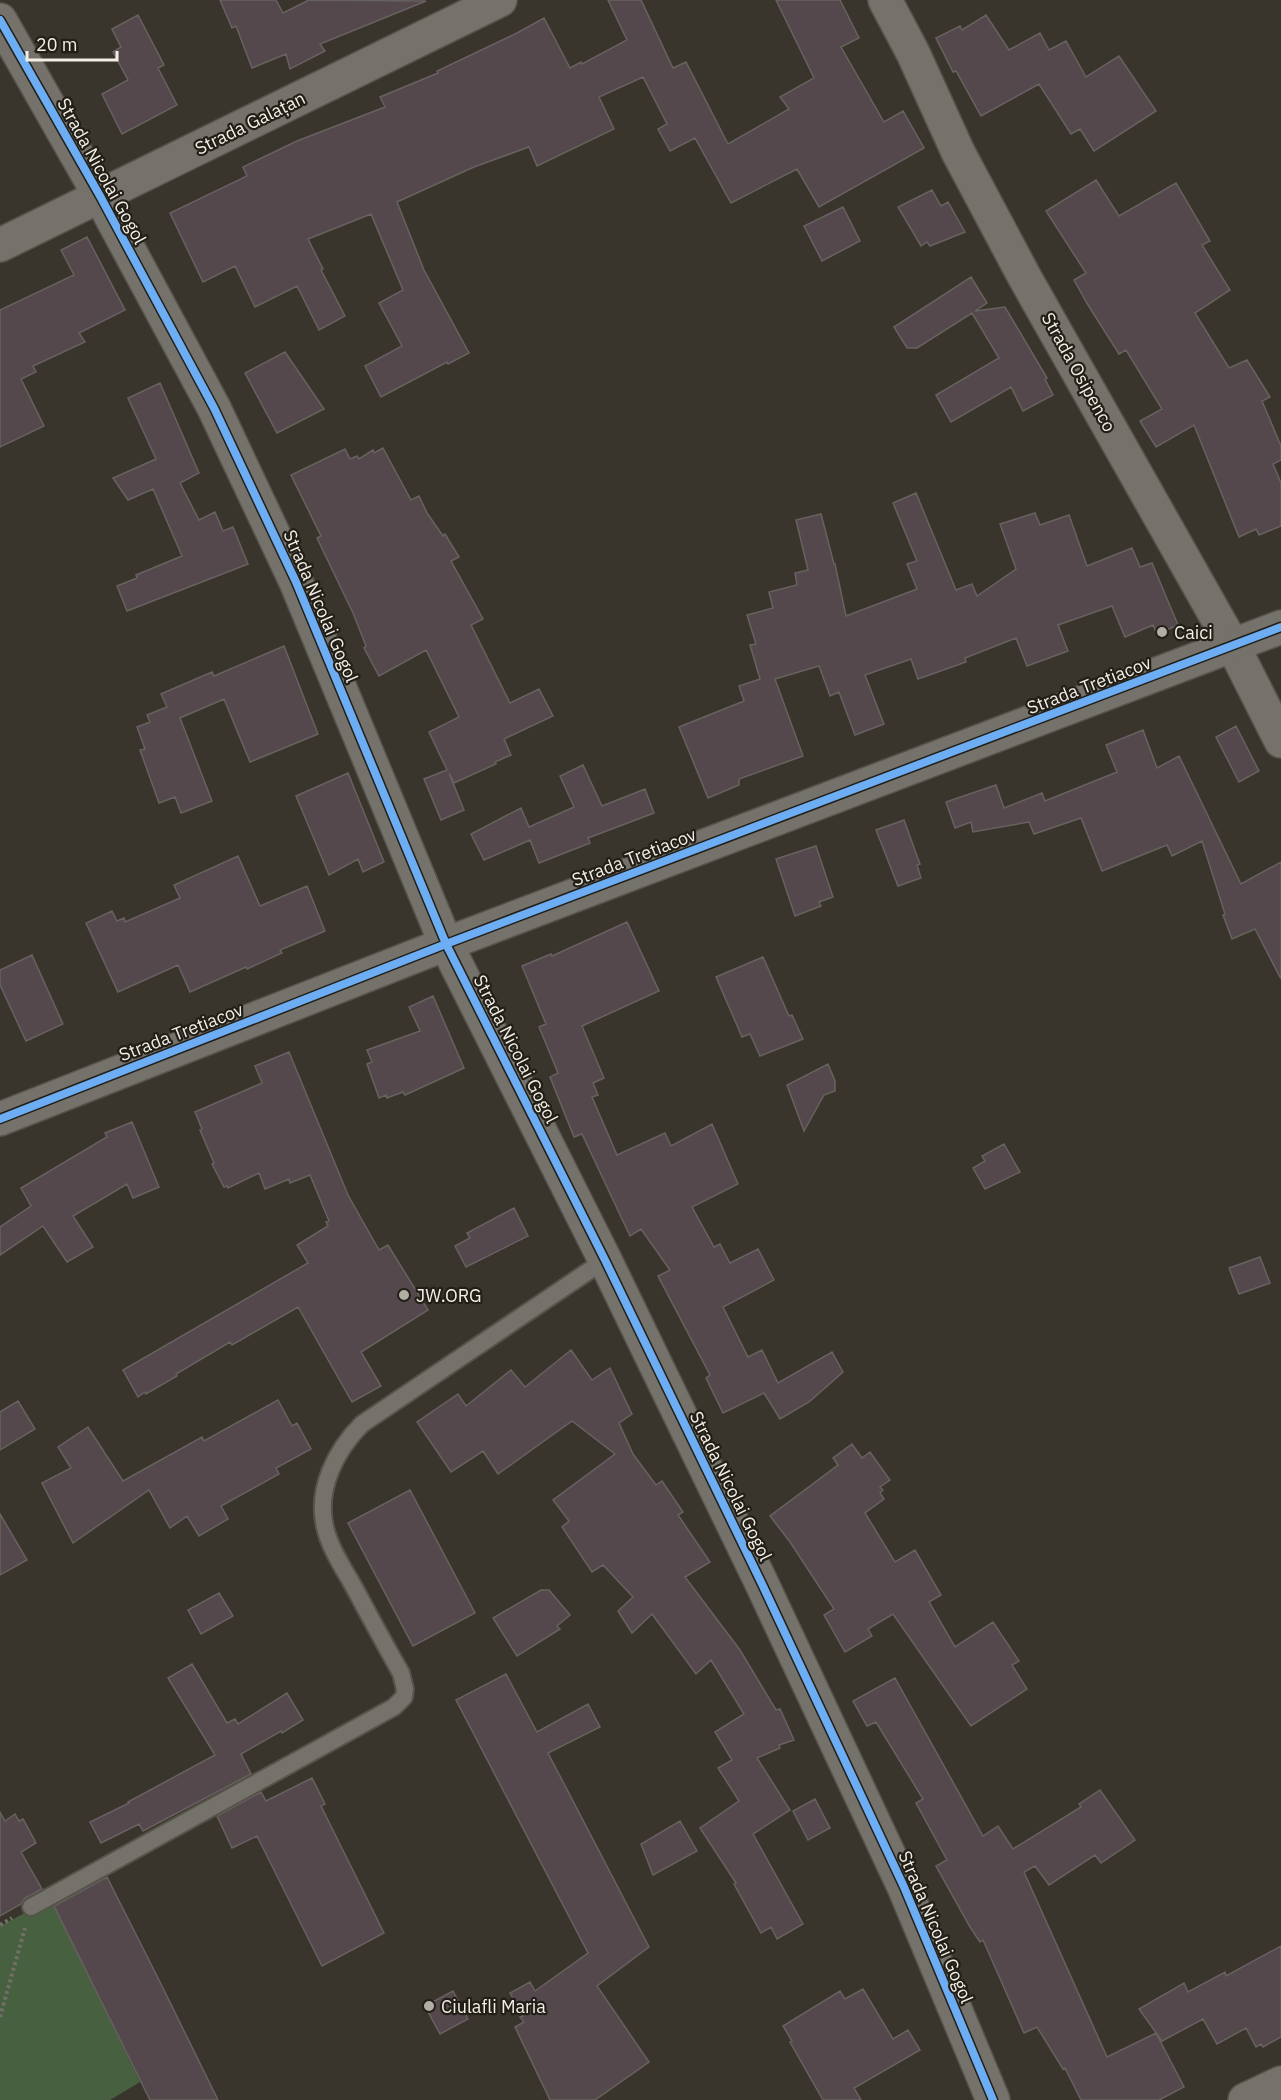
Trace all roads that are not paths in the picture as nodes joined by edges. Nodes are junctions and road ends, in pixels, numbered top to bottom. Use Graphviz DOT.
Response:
graph roads {
  1 [pos="500,0"];
  2 [pos="885,0"];
  3 [pos="0,20"];
  4 [pos="100,196"];
  5 [pos="0,245"];
  6 [pos="1281,627"];
  7 [pos="1233,646"];
  8 [pos="1281,741"];
  9 [pos="447,944"];
  10 [pos="0,1119"];
  11 [pos="605,1260"];
  12 [pos="31,1908"];
  13 [pos="1281,2083"];
  14 [pos="993,2100"];
  15 [pos="1245,2100"];
  1 -- 4 [label="street, Strada Galațan"];
  2 -- 7 [label="street, Strada Osipenco"];
  3 -- 4 [label="street, Strada Nicolai Gogol"];
  4 -- 5 [label="street, Strada Galațan"];
  4 -- 9 [label="street, Strada Nicolai Gogol"];
  6 -- 7 [label="street, Strada Tretiacov"];
  7 -- 8 [label="street, Strada Osipenco"];
  7 -- 9 [label="street, Strada Tretiacov"];
  9 -- 10 [label="street, Strada Tretiacov"];
  9 -- 11 [label="street, Strada Nicolai Gogol"];
  11 -- 12 [label="lane"];
  11 -- 14 [label="street, Strada Nicolai Gogol"];
  13 -- 15 [label="street"];
}
